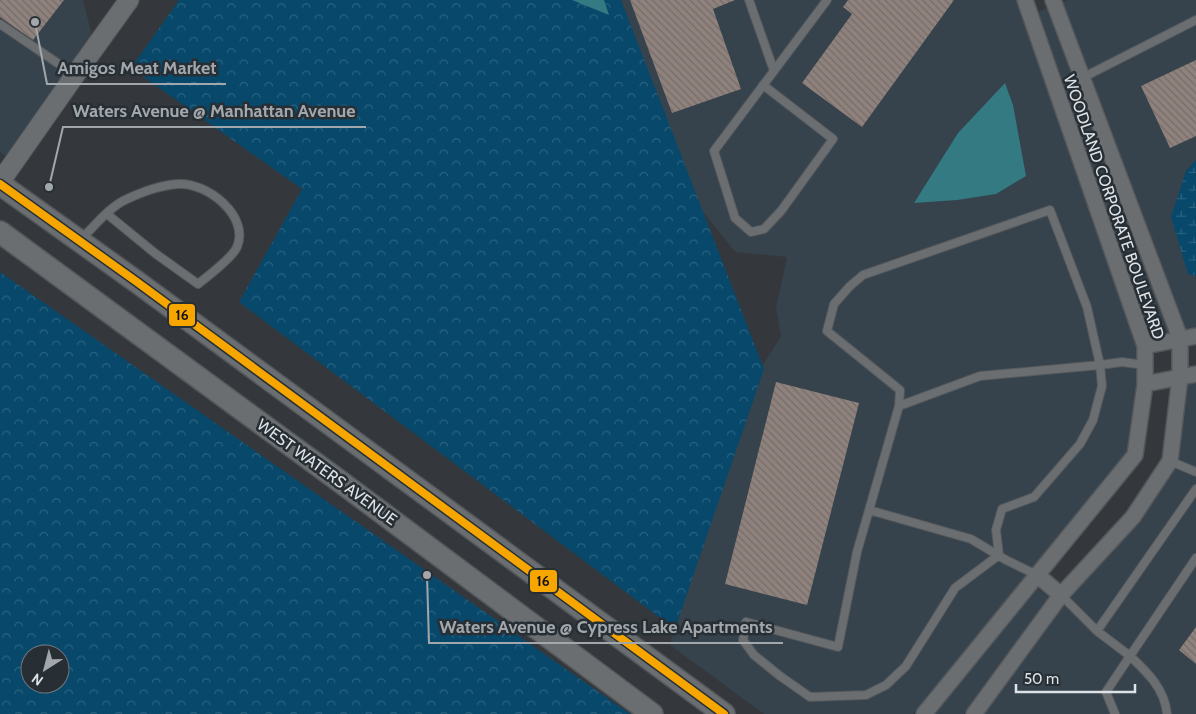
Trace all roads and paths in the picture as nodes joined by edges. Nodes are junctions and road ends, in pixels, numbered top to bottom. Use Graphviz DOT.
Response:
graph roads {
  1 [pos="129,0"];
  2 [pos="749,0"];
  3 [pos="827,0"];
  4 [pos="1044,0"];
  5 [pos="1053,0"];
  6 [pos="1026,4"];
  7 [pos="1196,20"];
  8 [pos="0,24"];
  9 [pos="774,71"];
  10 [pos="75,74"];
  11 [pos="1082,78"];
  12 [pos="763,85"];
  13 [pos="0,183"];
  14 [pos="108,214"];
  15 [pos="0,232"];
  16 [pos="80,241"];
  17 [pos="1196,336"];
  18 [pos="1180,338"];
  19 [pos="1145,346"];
  20 [pos="1100,365"];
  21 [pos="1145,365"];
  22 [pos="1196,374"];
  23 [pos="1180,377"];
  24 [pos="1145,384"];
  25 [pos="899,406"];
  26 [pos="1170,461"];
  27 [pos="1196,472"];
  28 [pos="1196,489"];
  29 [pos="869,510"];
  30 [pos="998,555"];
  31 [pos="1196,558"];
  32 [pos="1037,575"];
  33 [pos="1061,595"];
  34 [pos="1097,630"];
  35 [pos="1130,656"];
  36 [pos="652,714"];
  37 [pos="724,714"];
  38 [pos="924,714"];
  39 [pos="974,714"];
  40 [pos="1115,714"];
  41 [pos="1167,714"];
  1 -- 10 [label="street"];
  2 -- 9 [label="lane"];
  3 -- 9 [label="lane"];
  4 -- 6 [label="street"];
  5 -- 11 [label="street, WOODLAND CORPORATE BOULEVARD"];
  6 -- 19 [label="street, WOODLAND CORPORATE BOULEVARD"];
  7 -- 11 [label="lane"];
  8 -- 10 [label="lane"];
  9 -- 12 [label="lane"];
  10 -- 13 [label="street"];
  11 -- 18 [label="street, WOODLAND CORPORATE BOULEVARD"];
  12 -- 12 [label="lane"];
  13 -- 16 [label="main road"];
  14 -- 14 [label="lane"];
  14 -- 16 [label="lane"];
  15 -- 36 [label="main road, WEST WATERS AVENUE"];
  16 -- 37 [label="main road"];
  17 -- 18 [label="street"];
  18 -- 19 [label="street"];
  18 -- 23 [label="street, WOODLAND CORPORATE BOULEVARD"];
  19 -- 21 [label="street, WOODLAND CORPORATE BOULEVARD"];
  20 -- 21 [label="lane"];
  20 -- 25 [label="lane"];
  20 -- 25 [label="lane"];
  20 -- 30 [label="lane"];
  21 -- 24 [label="street, WOODLAND CORPORATE BOULEVARD"];
  22 -- 23 [label="street"];
  23 -- 24 [label="street"];
  23 -- 26 [label="street, WOODLAND CORPORATE BOULEVARD"];
  24 -- 32 [label="street, WOODLAND CORPORATE BOULEVARD"];
  25 -- 29 [label="lane"];
  26 -- 27 [label="lane"];
  26 -- 33 [label="street, WOODLAND CORPORATE BOULEVARD"];
  28 -- 34 [label="lane"];
  29 -- 30 [label="lane"];
  29 -- 30 [label="lane"];
  30 -- 32 [label="lane"];
  31 -- 35 [label="lane"];
  32 -- 33 [label="street"];
  32 -- 38 [label="street, WOODLAND CORPORATE BOULEVARD"];
  33 -- 34 [label="lane"];
  33 -- 39 [label="street, WOODLAND CORPORATE BOULEVARD"];
  34 -- 35 [label="lane"];
  35 -- 40 [label="lane"];
  35 -- 41 [label="lane"];
}
